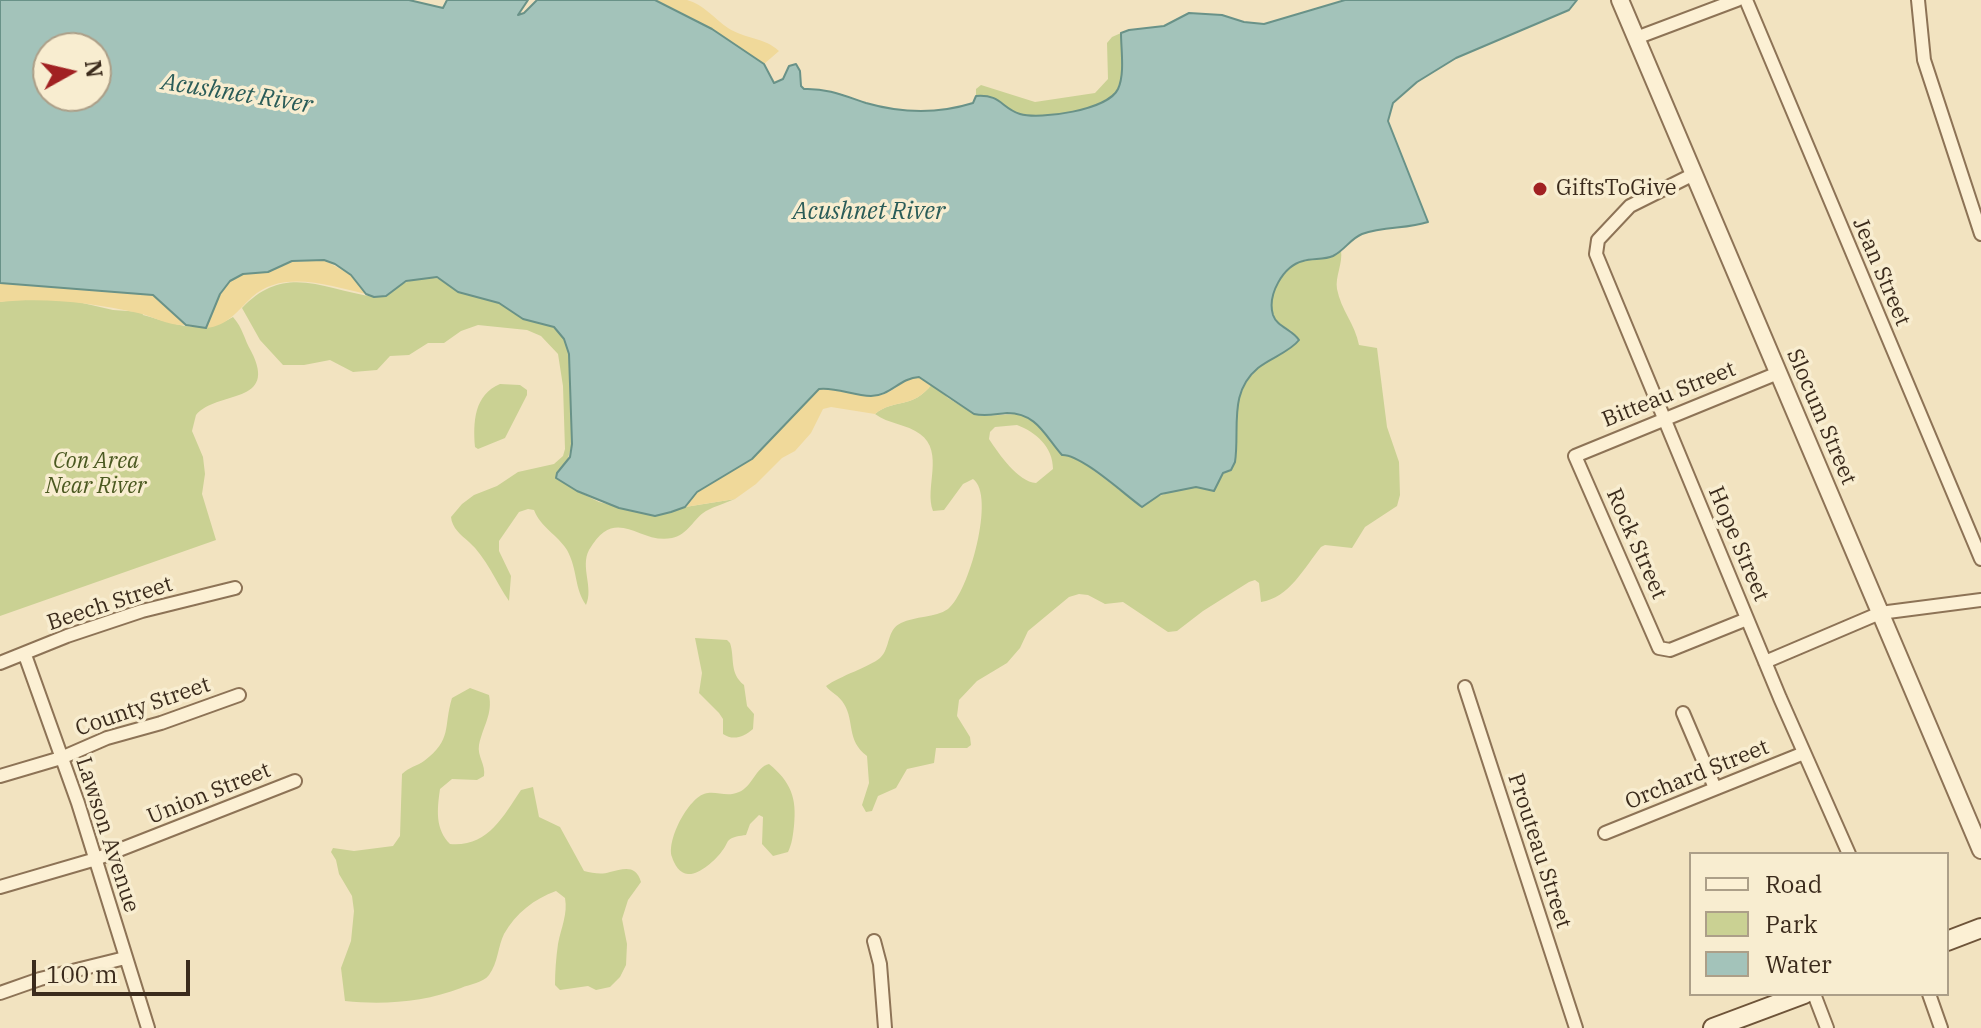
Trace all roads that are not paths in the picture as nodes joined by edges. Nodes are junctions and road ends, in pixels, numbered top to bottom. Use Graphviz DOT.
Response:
graph roads {
  1 [pos="1620,0"];
  2 [pos="1737,0"];
  3 [pos="1746,0"];
  4 [pos="1918,0"];
  5 [pos="1636,38"];
  6 [pos="1694,174"];
  7 [pos="1981,234"];
  8 [pos="1778,373"];
  9 [pos="1664,418"];
  10 [pos="1575,456"];
  11 [pos="1981,559"];
  12 [pos="235,588"];
  13 [pos="1981,600"];
  14 [pos="1880,613"];
  15 [pos="1747,619"];
  16 [pos="25,655"];
  17 [pos="1765,662"];
  18 [pos="0,663"];
  19 [pos="1465,687"];
  20 [pos="239,695"];
  21 [pos="1683,713"];
  22 [pos="1804,753"];
  23 [pos="61,758"];
  24 [pos="0,776"];
  25 [pos="295,781"];
  26 [pos="1715,788"];
  27 [pos="1605,833"];
  28 [pos="1981,850"];
  29 [pos="1848,852"];
  30 [pos="96,859"];
  31 [pos="0,887"];
  32 [pos="1981,928"];
  33 [pos="1949,940"];
  34 [pos="874,941"];
  35 [pos="125,958"];
  36 [pos="0,993"];
  37 [pos="1799,996"];
  38 [pos="1815,996"];
  39 [pos="1930,996"];
  40 [pos="148,1028"];
  41 [pos="885,1028"];
  42 [pos="1576,1028"];
  43 [pos="1713,1028"];
  44 [pos="1827,1028"];
  45 [pos="1941,1028"];
  1 -- 5 [label="street, Slocum Street"];
  2 -- 5 [label="street"];
  3 -- 11 [label="street, Jean Street"];
  4 -- 7 [label="street"];
  5 -- 6 [label="street, Slocum Street"];
  6 -- 8 [label="street, Slocum Street"];
  6 -- 9 [label="street, Hope Street"];
  8 -- 9 [label="street, Bitteau Street"];
  8 -- 14 [label="street, Slocum Street"];
  9 -- 10 [label="street, Bitteau Street"];
  9 -- 15 [label="street, Hope Street"];
  10 -- 15 [label="street, Rock Street"];
  12 -- 16 [label="street, Beech Street"];
  13 -- 14 [label="street"];
  14 -- 17 [label="street"];
  14 -- 28 [label="street, Slocum Street"];
  15 -- 17 [label="street, Hope Street"];
  16 -- 18 [label="street, Beech Street"];
  16 -- 23 [label="street, Lawson Avenue"];
  17 -- 22 [label="street, Hope Street"];
  19 -- 42 [label="street, Prouteau Street"];
  20 -- 23 [label="street, County Street"];
  21 -- 26 [label="street"];
  22 -- 26 [label="street, Orchard Street"];
  22 -- 29 [label="street, Hope Street"];
  23 -- 24 [label="street, County Street"];
  23 -- 30 [label="street, Lawson Avenue"];
  25 -- 30 [label="street, Union Street"];
  26 -- 27 [label="street, Orchard Street"];
  30 -- 31 [label="street, Union Street"];
  30 -- 35 [label="street, Lawson Avenue"];
  32 -- 33 [label="main road"];
  34 -- 41 [label="street"];
  35 -- 36 [label="street"];
  35 -- 40 [label="street, Lawson Avenue"];
  37 -- 43 [label="main road"];
  38 -- 44 [label="street"];
  39 -- 45 [label="street"];
}
